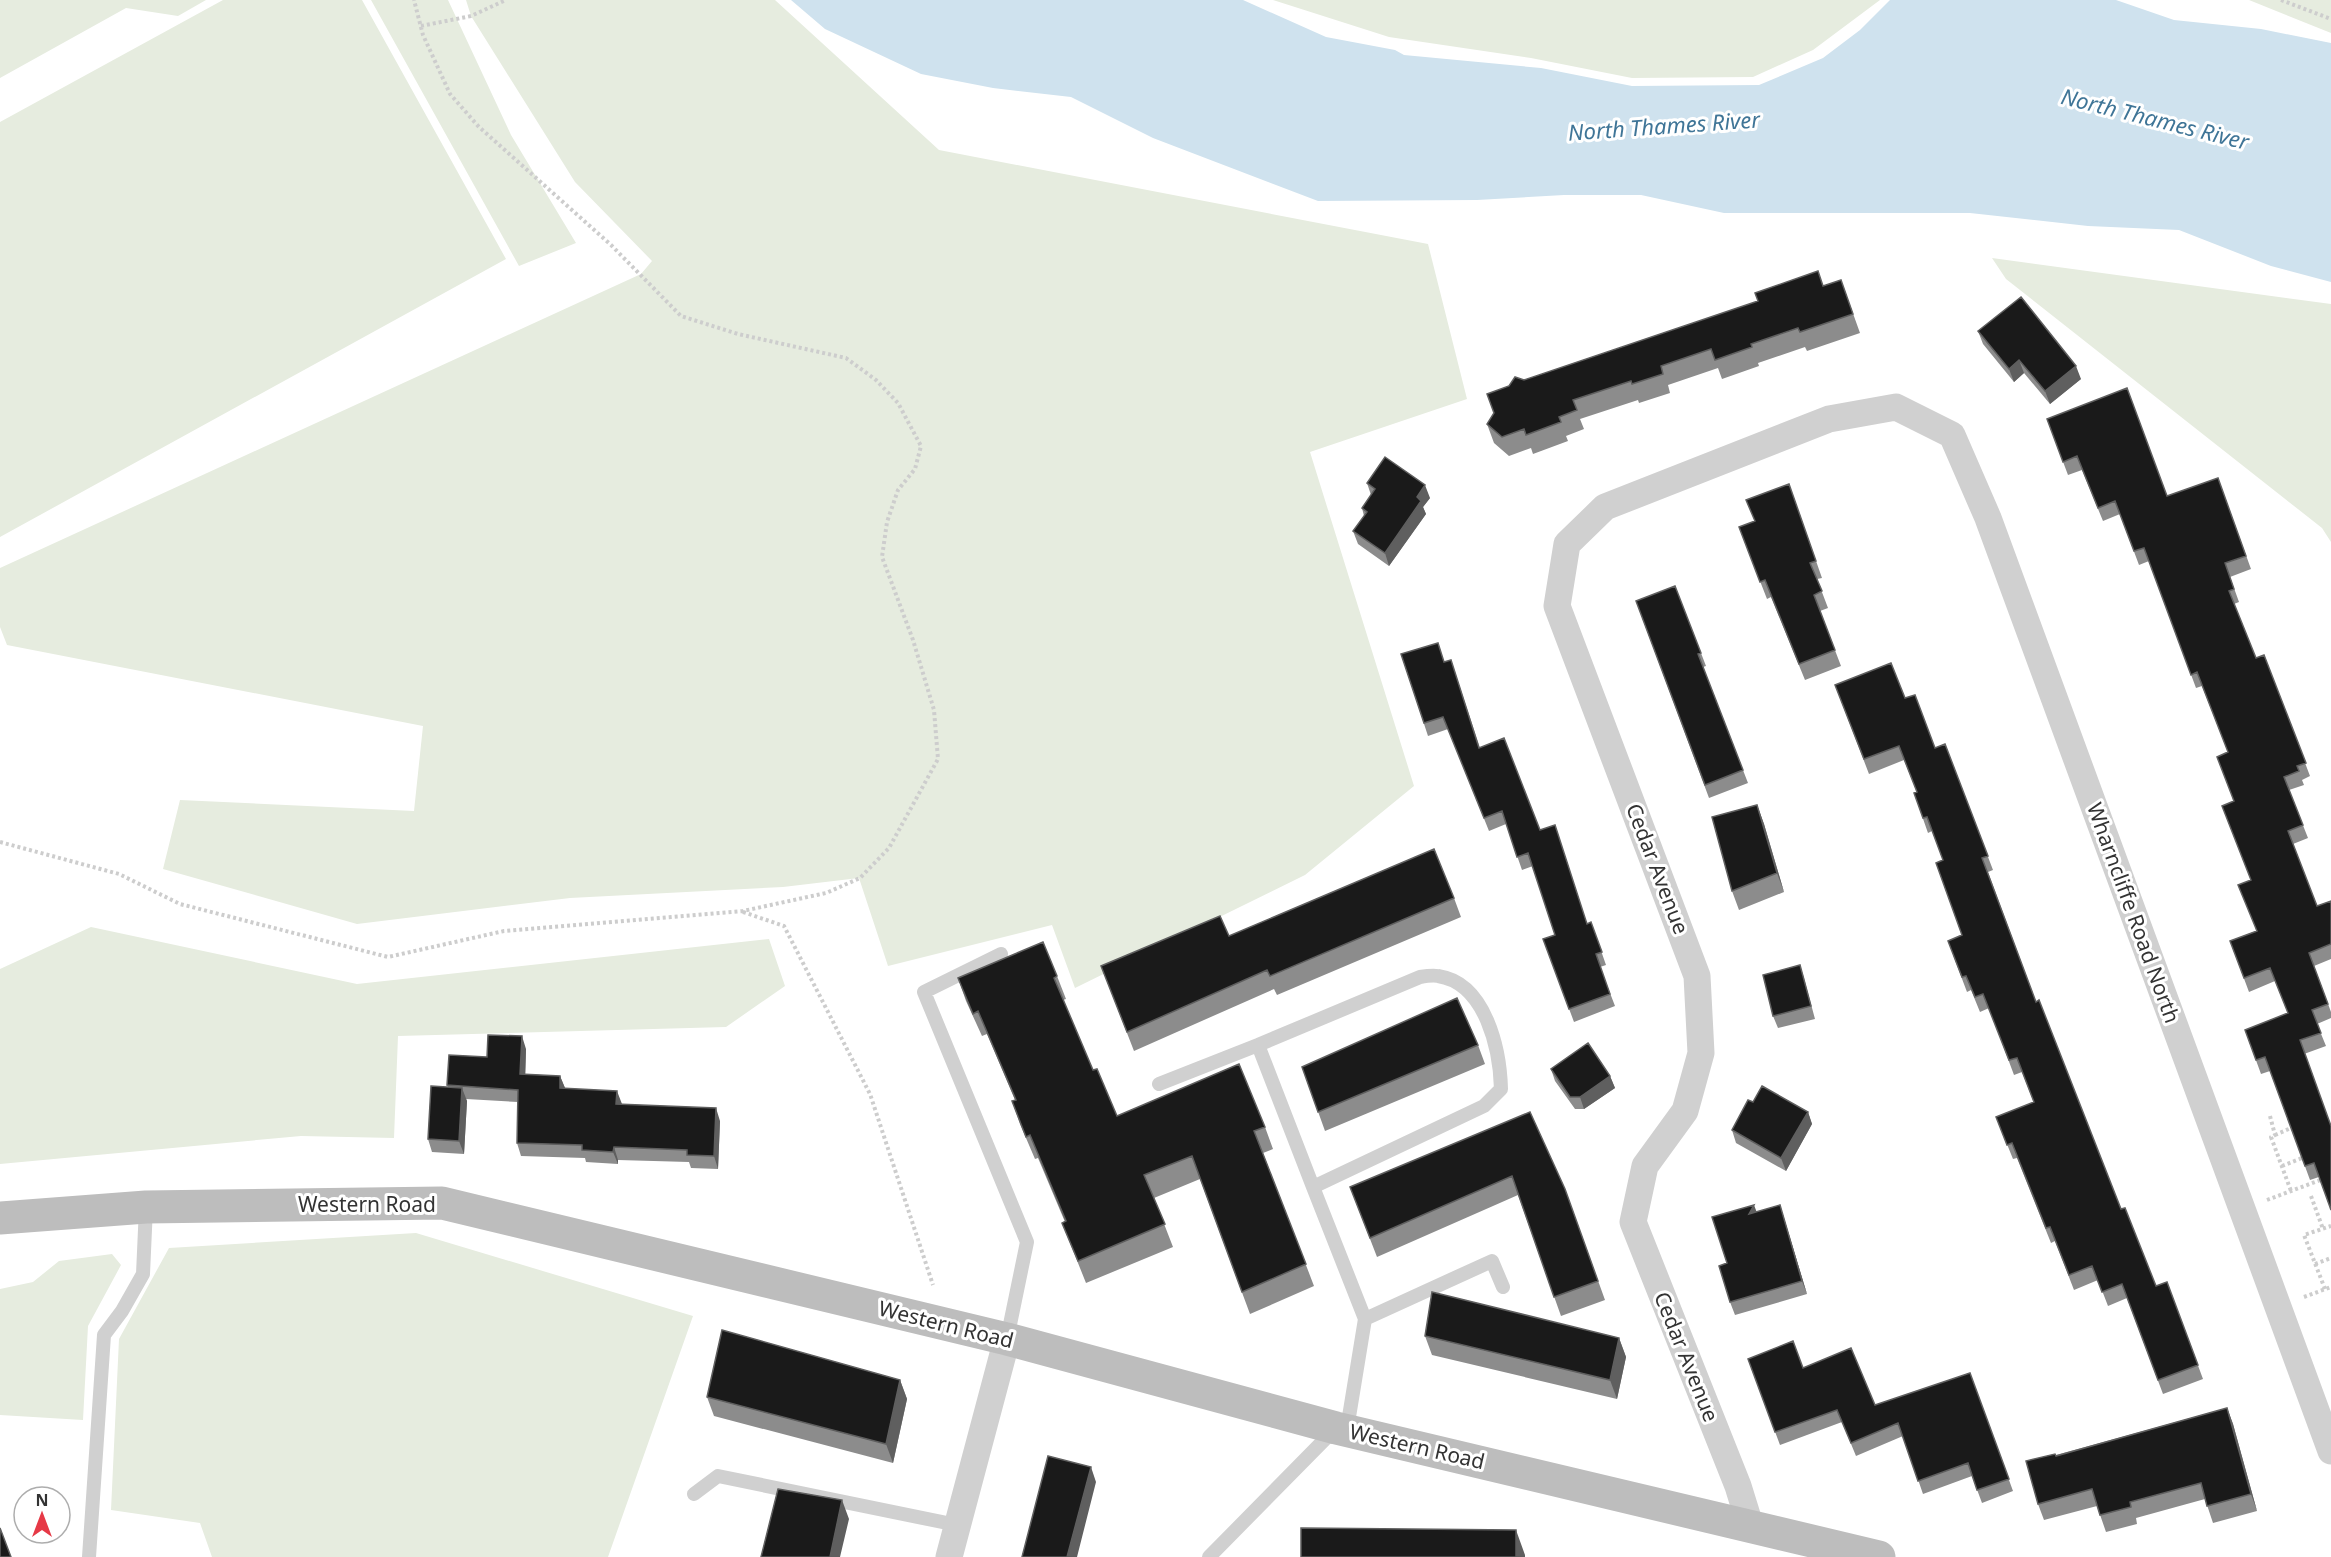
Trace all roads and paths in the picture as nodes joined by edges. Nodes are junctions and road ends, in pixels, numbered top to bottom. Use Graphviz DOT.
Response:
graph roads {
  1 [pos="414,0"];
  2 [pos="506,0"];
  3 [pos="2281,0"];
  4 [pos="2331,19"];
  5 [pos="421,26"];
  6 [pos="1896,407"];
  7 [pos="0,842"];
  8 [pos="743,911"];
  9 [pos="1001,954"];
  10 [pos="1258,1045"];
  11 [pos="1159,1084"];
  12 [pos="2270,1116"];
  13 [pos="2291,1128"];
  14 [pos="2275,1135"];
  15 [pos="2302,1158"];
  16 [pos="2282,1166"];
  17 [pos="2331,1176"];
  18 [pos="1313,1187"];
  19 [pos="2291,1191"];
  20 [pos="2311,1196"];
  21 [pos="146,1207"];
  22 [pos="2243,1210"];
  23 [pos="0,1218"];
  24 [pos="2331,1226"];
  25 [pos="2323,1229"];
  26 [pos="2331,1258"];
  27 [pos="2315,1264"];
  28 [pos="933,1286"];
  29 [pos="1503,1287"];
  30 [pos="2325,1289"];
  31 [pos="1365,1319"];
  32 [pos="1007,1339"];
  33 [pos="1341,1428"];
  34 [pos="2330,1442"];
  35 [pos="694,1494"];
  36 [pos="957,1526"];
  37 [pos="1751,1528"];
  38 [pos="89,1557"];
  39 [pos="949,1557"];
  40 [pos="1209,1557"];
  41 [pos="1879,1557"];
  1 -- 5 [label="path"];
  2 -- 5 [label="path"];
  3 -- 4 [label="path"];
  5 -- 8 [label="path"];
  6 -- 22 [label="street, Wharncliffe Road North"];
  6 -- 37 [label="street, Cedar Avenue"];
  7 -- 8 [label="path"];
  8 -- 28 [label="path"];
  9 -- 32 [label="lane"];
  10 -- 11 [label="lane"];
  10 -- 18 [label="lane"];
  10 -- 18 [label="lane"];
  12 -- 14 [label="path"];
  13 -- 14 [label="path"];
  14 -- 16 [label="path"];
  15 -- 16 [label="path"];
  16 -- 19 [label="path"];
  17 -- 19 [label="path"];
  18 -- 31 [label="lane"];
  19 -- 22 [label="path"];
  20 -- 25 [label="path"];
  21 -- 23 [label="main road, Western Road"];
  21 -- 32 [label="main road, Western Road"];
  21 -- 38 [label="lane"];
  22 -- 34 [label="street, Wharncliffe Road North"];
  24 -- 25 [label="path"];
  25 -- 27 [label="path"];
  26 -- 27 [label="path"];
  27 -- 30 [label="path"];
  29 -- 31 [label="lane"];
  31 -- 33 [label="lane"];
  32 -- 33 [label="main road, Western Road"];
  32 -- 36 [label="street"];
  33 -- 37 [label="main road, Western Road"];
  33 -- 40 [label="lane"];
  35 -- 36 [label="lane"];
  36 -- 39 [label="street"];
  37 -- 41 [label="main road, Western Road"];
}
